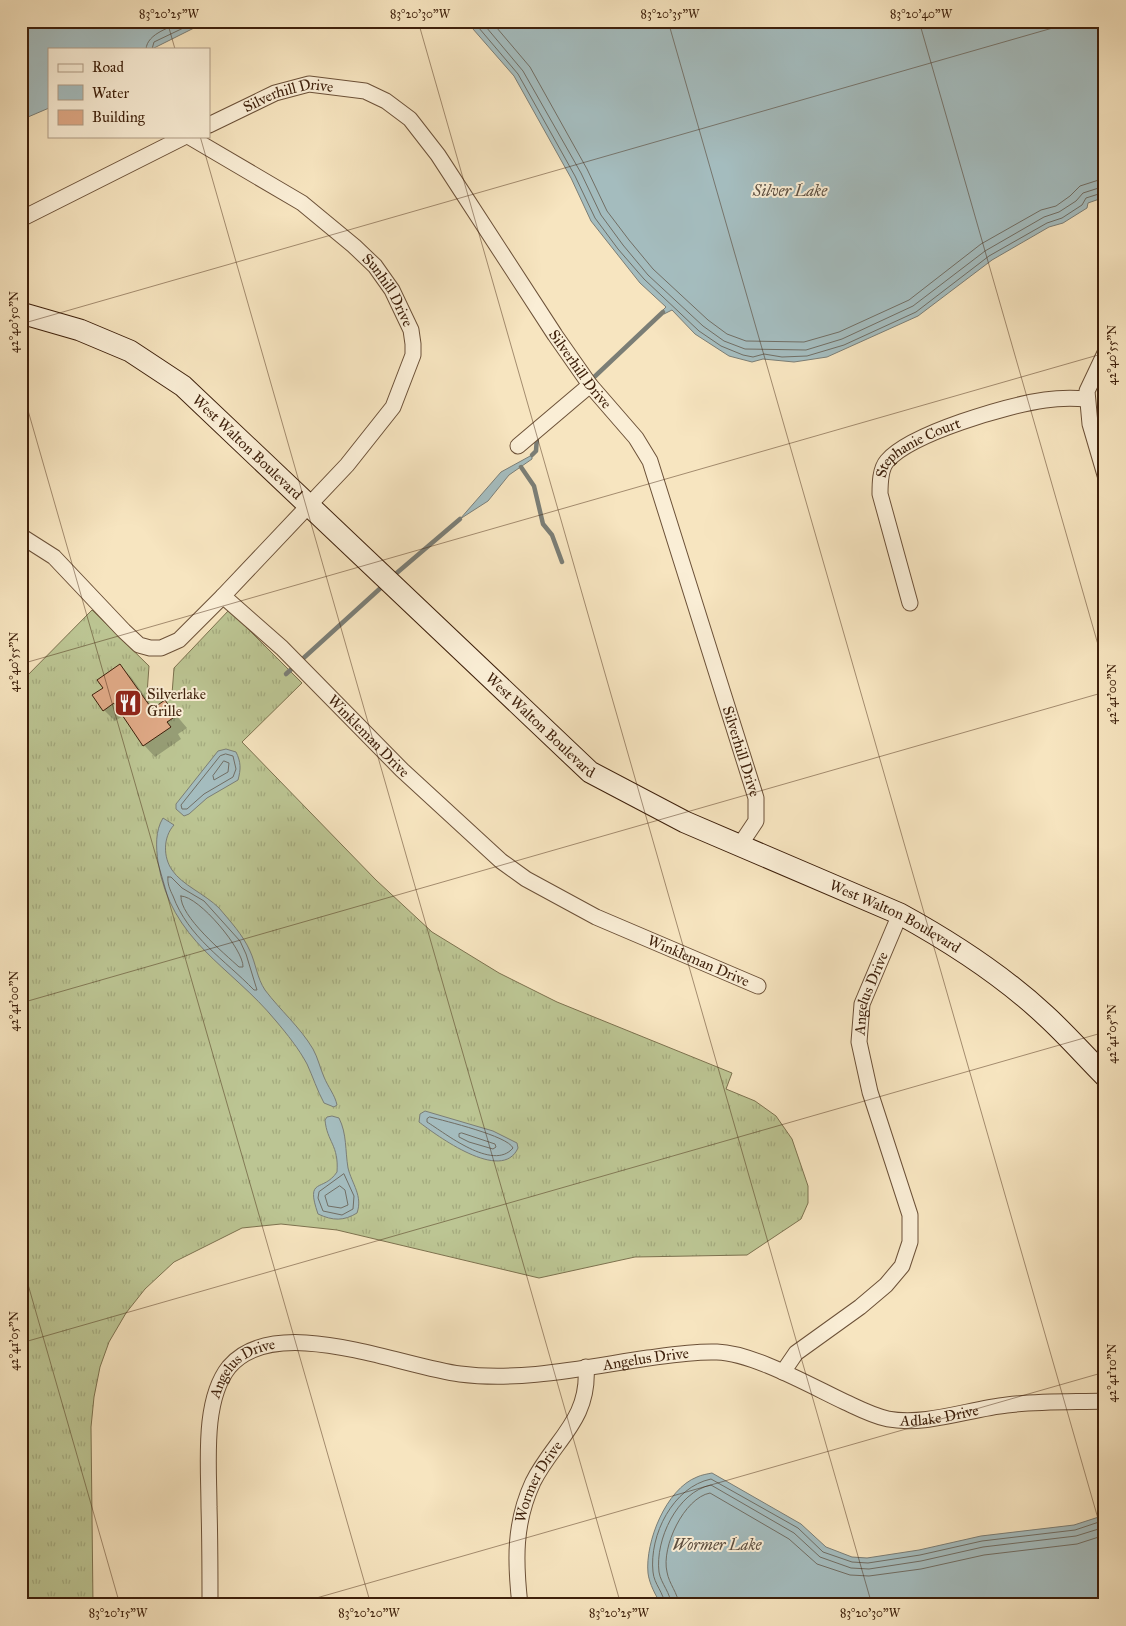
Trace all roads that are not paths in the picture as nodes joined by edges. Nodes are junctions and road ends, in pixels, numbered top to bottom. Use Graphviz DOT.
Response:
graph roads {
  1 [pos="210,125"];
  2 [pos="183,138"];
  3 [pos="190,138"];
  4 [pos="21,218"];
  5 [pos="21,313"];
  6 [pos="1105,353"];
  7 [pos="590,385"];
  8 [pos="1087,398"];
  9 [pos="518,446"];
  10 [pos="1105,475"];
  11 [pos="309,504"];
  12 [pos="21,536"];
  13 [pos="223,596"];
  14 [pos="910,603"];
  15 [pos="740,845"];
  16 [pos="900,914"];
  17 [pos="758,986"];
  18 [pos="1105,1076"];
  19 [pos="586,1367"];
  20 [pos="783,1372"];
  21 [pos="1105,1401"];
  22 [pos="210,1605"];
  23 [pos="520,1605"];
  1 -- 7 [label="street, Silverhill Drive"];
  2 -- 4 [label="street"];
  3 -- 11 [label="street, Sunhill Drive"];
  5 -- 11 [label="main road, West Walton Boulevard"];
  6 -- 8 [label="street"];
  7 -- 9 [label="street"];
  7 -- 15 [label="street, Silverhill Drive"];
  8 -- 10 [label="street"];
  8 -- 14 [label="street, Stephanie Court"];
  11 -- 13 [label="street, Sunhill Drive"];
  11 -- 15 [label="main road, West Walton Boulevard"];
  12 -- 13 [label="street"];
  13 -- 17 [label="street, Winkleman Drive"];
  15 -- 16 [label="main road, West Walton Boulevard"];
  16 -- 18 [label="main road, West Walton Boulevard"];
  16 -- 20 [label="street, Angelus Drive"];
  19 -- 20 [label="street, Angelus Drive"];
  19 -- 22 [label="street, Angelus Drive"];
  19 -- 23 [label="street, Wormer Drive"];
  20 -- 21 [label="street, Adlake Drive"];
}
